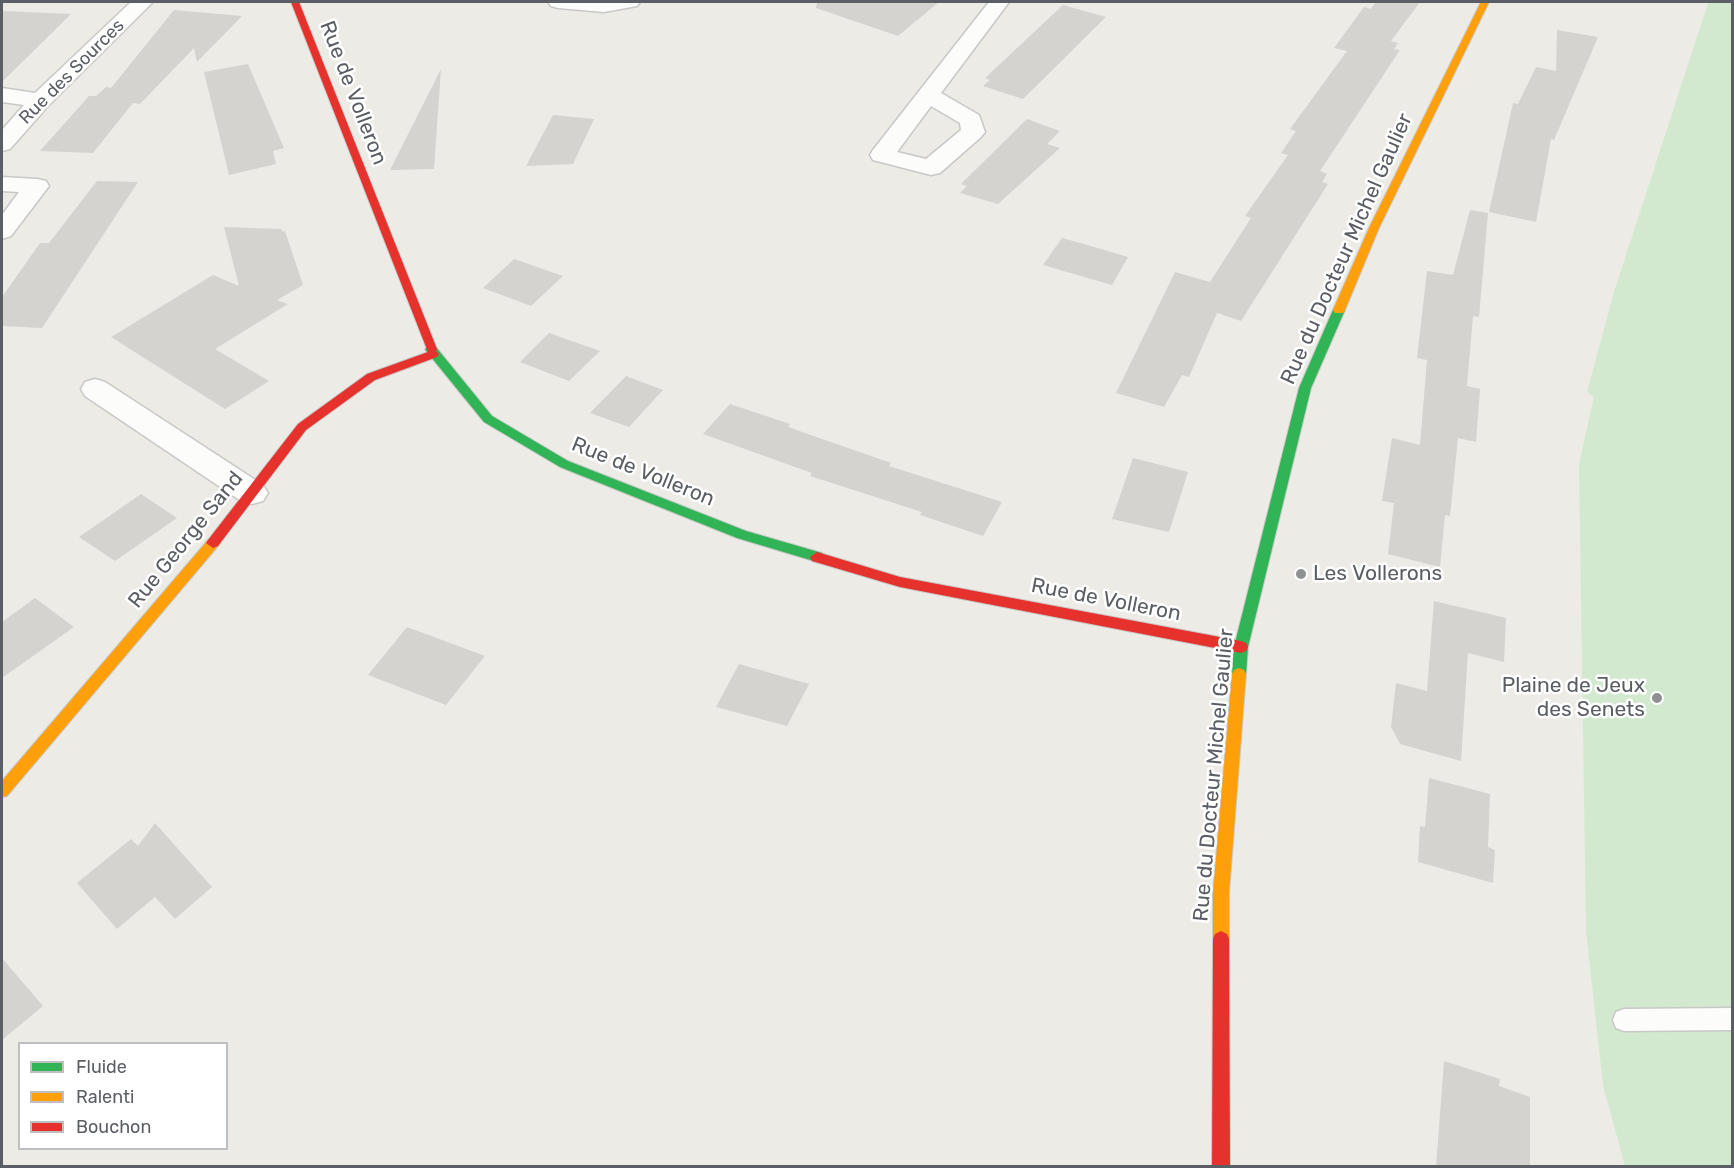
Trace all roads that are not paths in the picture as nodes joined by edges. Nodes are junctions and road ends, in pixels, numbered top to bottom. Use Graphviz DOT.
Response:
graph roads {
  1 [pos="143,2"];
  2 [pos="296,2"];
  3 [pos="558,2"];
  4 [pos="630,2"];
  5 [pos="999,2"];
  6 [pos="1485,2"];
  7 [pos="2,95"];
  8 [pos="928,95"];
  9 [pos="40,101"];
  10 [pos="2,144"];
  11 [pos="2,184"];
  12 [pos="2,231"];
  13 [pos="433,354"];
  14 [pos="94,389"];
  15 [pos="252,493"];
  16 [pos="1241,647"];
  17 [pos="2,791"];
  18 [pos="1732,1019"];
  19 [pos="1624,1020"];
  20 [pos="1221,1167"];
  1 -- 9 [label="street, Rue des Sources"];
  2 -- 13 [label="street, Rue de Volleron"];
  3 -- 4 [label="street"];
  5 -- 8 [label="street"];
  6 -- 16 [label="street, Rue du Docteur Michel Gaulier"];
  7 -- 9 [label="street"];
  9 -- 10 [label="street, Rue des Sources"];
  11 -- 12 [label="street"];
  13 -- 15 [label="street, Rue George Sand"];
  13 -- 16 [label="street, Rue de Volleron"];
  14 -- 15 [label="street"];
  15 -- 17 [label="street, Rue George Sand"];
  16 -- 20 [label="street, Rue du Docteur Michel Gaulier"];
  18 -- 19 [label="lane"];
}
